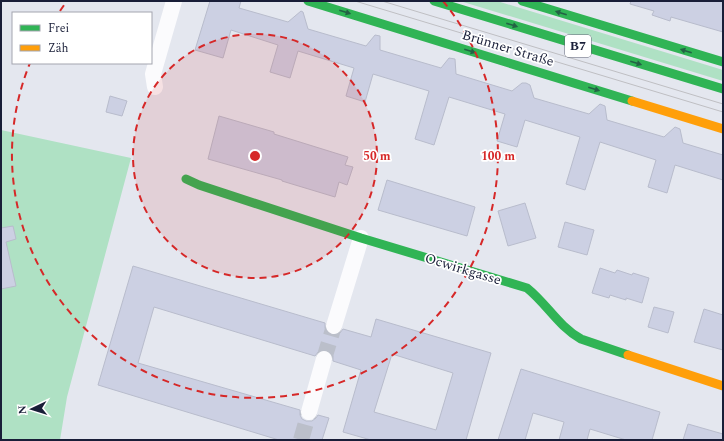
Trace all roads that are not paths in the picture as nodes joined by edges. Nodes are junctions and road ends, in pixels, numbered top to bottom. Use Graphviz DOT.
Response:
graph roads {
  1 [pos="174,1"];
  2 [pos="308,1"];
  3 [pos="434,1"];
  4 [pos="522,1"];
  5 [pos="723,62"];
  6 [pos="155,87"];
  7 [pos="723,89"];
  8 [pos="723,129"];
  9 [pos="186,179"];
  10 [pos="361,238"];
  11 [pos="334,326"];
  12 [pos="324,358"];
  13 [pos="723,386"];
  14 [pos="309,412"];
  1 -- 6 [label="street"];
  2 -- 8 [label="street, Brünner Straße, one-way"];
  3 -- 7 [label="street, Brünner Straße / B7, one-way"];
  5 -- 4 [label="street, B7, one-way"];
  9 -- 10 [label="street, Ocwirkgasse"];
  10 -- 11 [label="street"];
  10 -- 13 [label="street, Ocwirkgasse"];
  12 -- 14 [label="street"];
}
